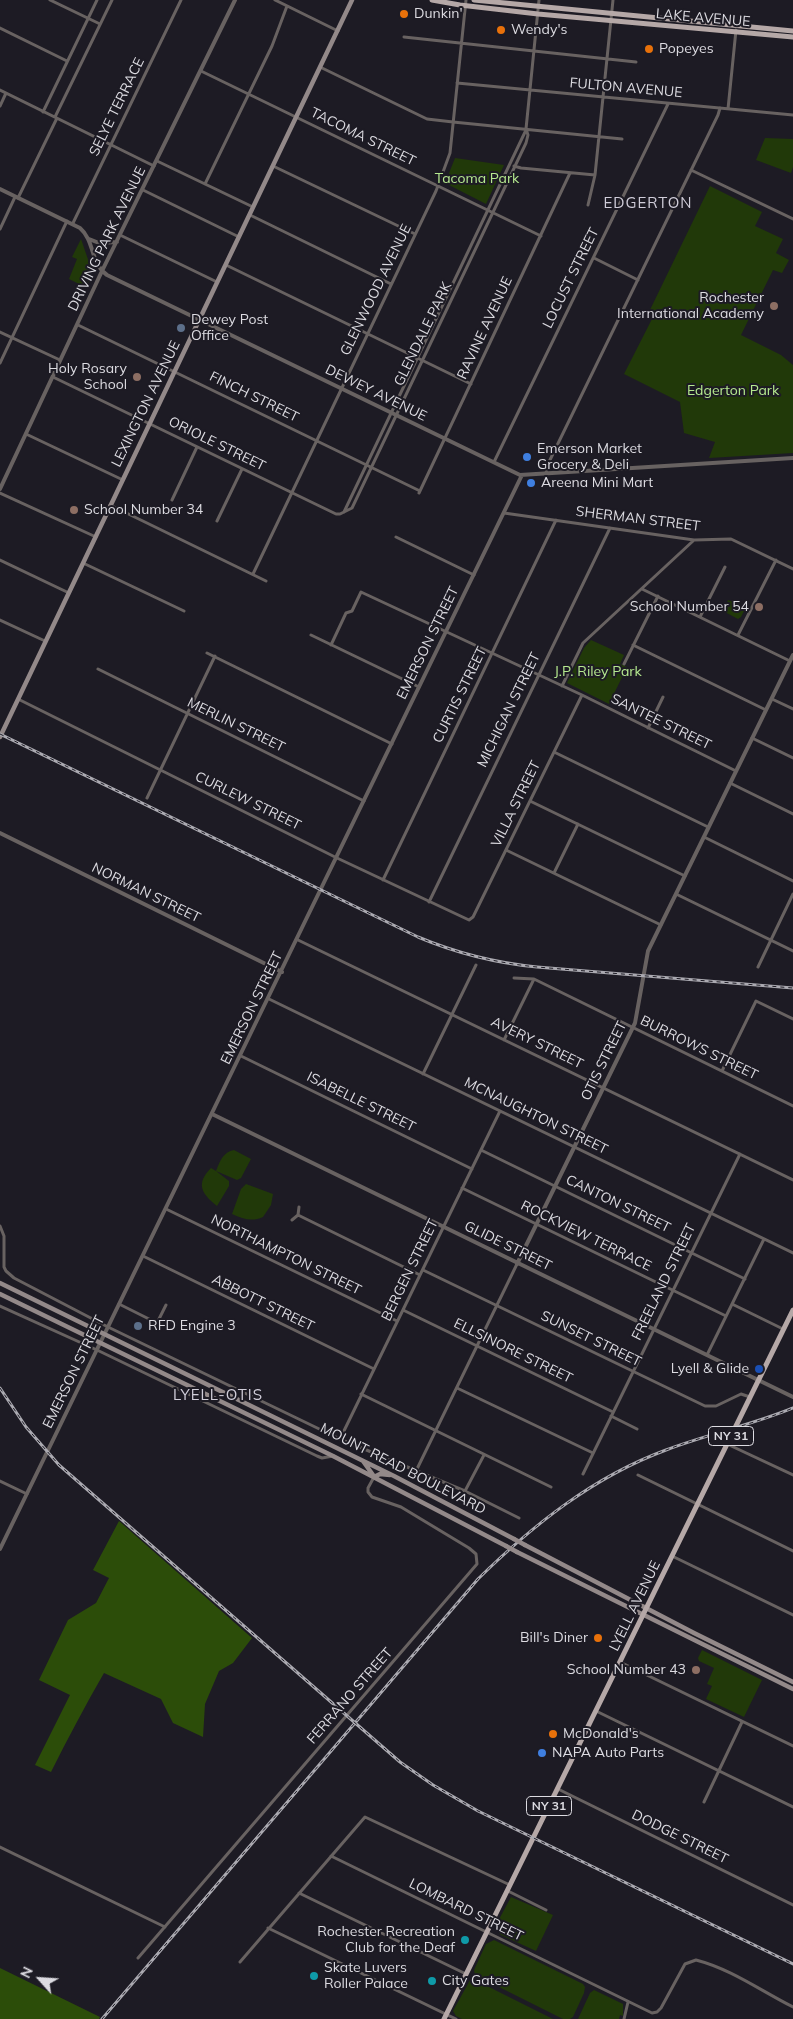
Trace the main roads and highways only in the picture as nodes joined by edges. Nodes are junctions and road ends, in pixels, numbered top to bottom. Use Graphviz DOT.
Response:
graph roads {
  1 [pos="352,0"];
  2 [pos="432,0"];
  3 [pos="474,0"];
  4 [pos="465,3"];
  5 [pos="736,29"];
  6 [pos="793,31"];
  7 [pos="793,37"];
  8 [pos="0,737"];
  9 [pos="0,1283"];
  10 [pos="0,1294"];
  11 [pos="793,1310"];
  12 [pos="363,1460"];
  13 [pos="394,1476"];
  14 [pos="374,1477"];
  15 [pos="646,1608"];
  16 [pos="643,1615"];
  17 [pos="793,1682"];
  18 [pos="793,1689"];
  19 [pos="446,2017"];
  1 -- 8 [label="main road, LEXINGTON AVENUE"];
  2 -- 4 [label="main road, LAKE AVENUE"];
  3 -- 5 [label="main road, LAKE AVENUE"];
  4 -- 5 [label="main road, LAKE AVENUE"];
  5 -- 6 [label="main road, LAKE AVENUE"];
  5 -- 7 [label="main road, LAKE AVENUE"];
  9 -- 12 [label="main road, MOUNT READ BOULEVARD"];
  10 -- 14 [label="main road, MOUNT READ BOULEVARD"];
  11 -- 15 [label="main road, LYELL AVENUE / NY 31"];
  12 -- 13 [label="main road, MOUNT READ BOULEVARD"];
  12 -- 14 [label="main road"];
  13 -- 14 [label="main road"];
  13 -- 15 [label="main road, MOUNT READ BOULEVARD, bridge"];
  14 -- 16 [label="main road, MOUNT READ BOULEVARD, bridge"];
  15 -- 16 [label="main road, LYELL AVENUE / NY 31"];
  15 -- 17 [label="main road, MOUNT READ BOULEVARD"];
  16 -- 18 [label="main road, MOUNT READ BOULEVARD"];
  16 -- 19 [label="main road, LYELL AVENUE / NY 31"];
}
